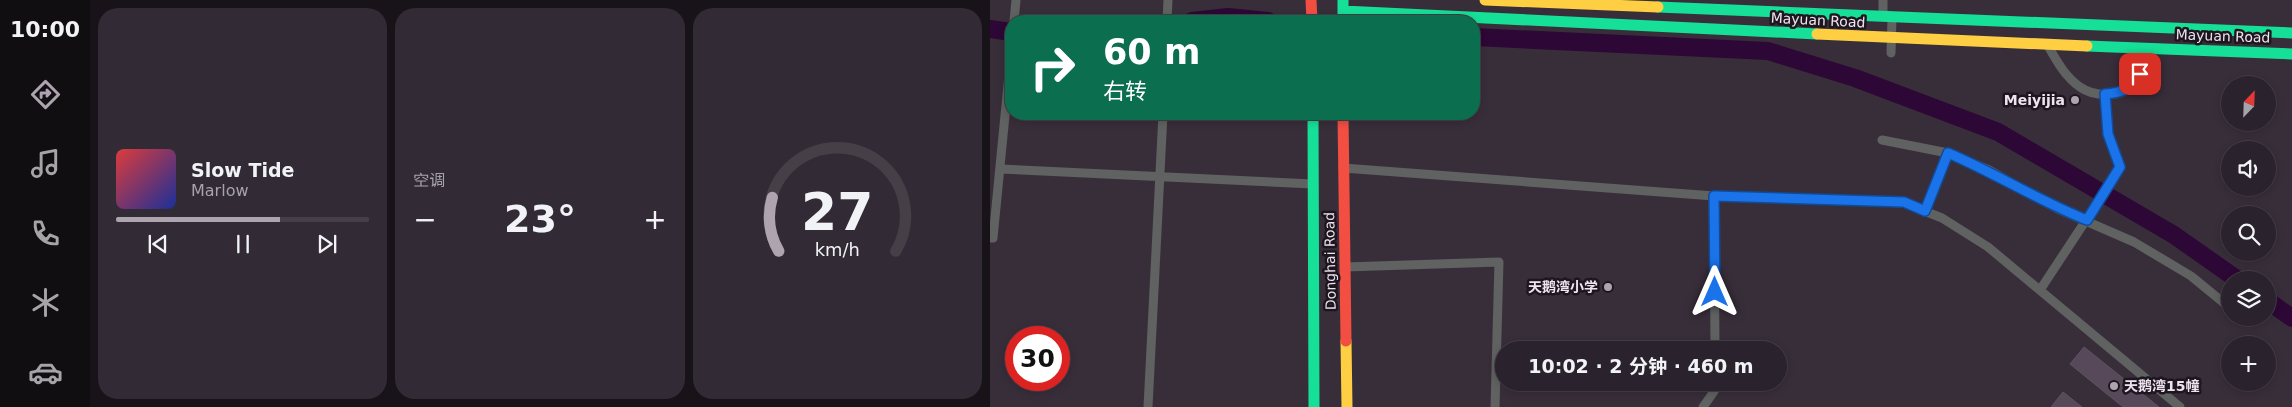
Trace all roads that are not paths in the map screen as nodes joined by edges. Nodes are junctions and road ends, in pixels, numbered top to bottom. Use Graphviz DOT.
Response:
graph roads {
  1 [pos="1016,0"];
  2 [pos="1168,0"];
  3 [pos="1311,0"];
  4 [pos="1485,0"];
  5 [pos="1884,0"];
  6 [pos="1343,11"];
  7 [pos="1015,15"];
  8 [pos="1167,15"];
  9 [pos="1312,15"];
  10 [pos="1424,15"];
  11 [pos="1887,17"];
  12 [pos="1480,18"];
  13 [pos="2292,33"];
  14 [pos="1892,38"];
  15 [pos="2046,44"];
  16 [pos="2150,48"];
  17 [pos="1891,53"];
  18 [pos="2292,54"];
  19 [pos="2105,94"];
  20 [pos="1005,119"];
  21 [pos="1163,120"];
  22 [pos="1313,120"];
  23 [pos="1343,120"];
  24 [pos="1882,140"];
  25 [pos="1948,153"];
  26 [pos="1343,168"];
  27 [pos="1000,169"];
  28 [pos="1159,176"];
  29 [pos="1313,184"];
  30 [pos="1714,196"];
  31 [pos="1925,211"];
  32 [pos="2087,220"];
  33 [pos="990,238"];
  34 [pos="1345,268"];
  35 [pos="2040,290"];
  36 [pos="2221,301"];
  37 [pos="1715,341"];
  38 [pos="1714,391"];
  39 [pos="1148,407"];
  40 [pos="1314,407"];
  41 [pos="1347,407"];
  42 [pos="1495,407"];
  43 [pos="1703,407"];
  44 [pos="2180,407"];
  1 -- 7 [label="street"];
  2 -- 8 [label="street"];
  3 -- 9 [label="street"];
  4 -- 11 [label="street, Mayuan Road"];
  5 -- 11 [label="street"];
  6 -- 10 [label="street, Mayuan Road"];
  11 -- 13 [label="street, Mayuan Road"];
  11 -- 14 [label="street"];
  12 -- 14 [label="street, Mayuan Road"];
  14 -- 15 [label="street, Mayuan Road"];
  14 -- 17 [label="street"];
  15 -- 16 [label="street, Mayuan Road"];
  15 -- 19 [label="street"];
  16 -- 18 [label="street, Mayuan Road"];
  16 -- 19 [label="street"];
  19 -- 32 [label="street"];
  20 -- 27 [label="street"];
  21 -- 28 [label="street"];
  22 -- 29 [label="street, Donghai Road"];
  23 -- 26 [label="street, Donghai Road"];
  24 -- 25 [label="street"];
  25 -- 31 [label="street"];
  25 -- 32 [label="street"];
  26 -- 30 [label="street"];
  26 -- 34 [label="street, Donghai Road"];
  27 -- 28 [label="street"];
  27 -- 33 [label="street"];
  28 -- 29 [label="street"];
  28 -- 39 [label="street"];
  29 -- 40 [label="street, Donghai Road"];
  30 -- 31 [label="street"];
  30 -- 37 [label="street"];
  31 -- 35 [label="street"];
  32 -- 35 [label="street"];
  32 -- 36 [label="street"];
  34 -- 41 [label="street, Donghai Road"];
  34 -- 42 [label="street"];
  35 -- 44 [label="street"];
  38 -- 43 [label="street"];
}
